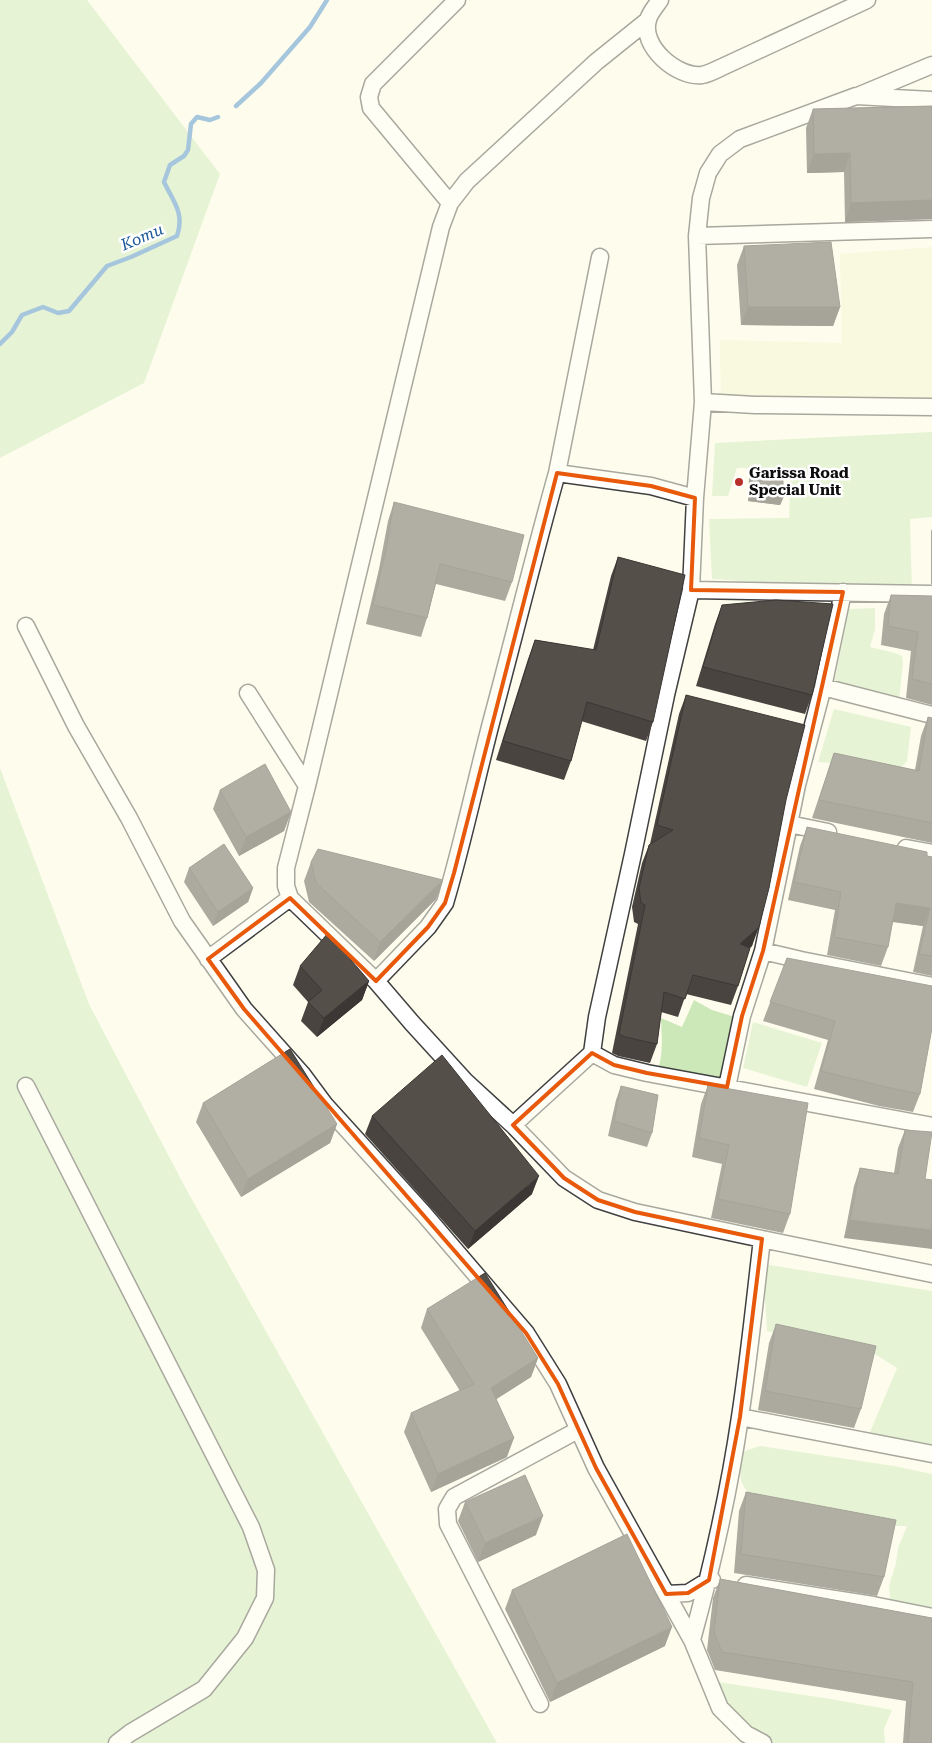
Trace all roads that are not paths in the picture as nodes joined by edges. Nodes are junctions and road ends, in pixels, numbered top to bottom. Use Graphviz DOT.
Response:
graph roads {
  1 [pos="457,0"];
  2 [pos="660,0"];
  3 [pos="867,0"];
  4 [pos="647,21"];
  5 [pos="932,65"];
  6 [pos="856,96"];
  7 [pos="932,100"];
  8 [pos="450,203"];
  9 [pos="932,229"];
  10 [pos="697,236"];
  11 [pos="600,257"];
  12 [pos="703,402"];
  13 [pos="932,407"];
  14 [pos="557,473"];
  15 [pos="695,498"];
  16 [pos="691,590"];
  17 [pos="843,592"];
  18 [pos="932,594"];
  19 [pos="26,626"];
  20 [pos="823,687"];
  21 [pos="248,693"];
  22 [pos="932,715"];
  23 [pos="307,786"];
  24 [pos="789,824"];
  25 [pos="843,835"];
  26 [pos="892,845"];
  27 [pos="932,853"];
  28 [pos="290,898"];
  29 [pos="763,951"];
  30 [pos="208,959"];
  31 [pos="376,980"];
  32 [pos="932,986"];
  33 [pos="592,1053"];
  34 [pos="26,1086"];
  35 [pos="727,1087"];
  36 [pos="513,1125"];
  37 [pos="932,1126"];
  38 [pos="762,1239"];
  39 [pos="932,1274"];
  40 [pos="740,1417"];
  41 [pos="578,1430"];
  42 [pos="932,1454"];
  43 [pos="709,1580"];
  44 [pos="666,1594"];
  45 [pos="932,1617"];
  46 [pos="692,1640"];
  47 [pos="540,1704"];
  48 [pos="118,1743"];
  49 [pos="763,1743"];
  1 -- 8 [label="street"];
  2 -- 4 [label="street"];
  3 -- 4 [label="street"];
  4 -- 8 [label="street"];
  5 -- 6 [label="street"];
  6 -- 7 [label="street"];
  6 -- 10 [label="street"];
  8 -- 23 [label="street"];
  9 -- 10 [label="street"];
  10 -- 12 [label="street"];
  11 -- 14 [label="street"];
  12 -- 13 [label="street"];
  12 -- 15 [label="street"];
  14 -- 15 [label="street"];
  14 -- 31 [label="street"];
  15 -- 16 [label="street"];
  16 -- 17 [label="street"];
  16 -- 33 [label="street"];
  17 -- 18 [label="street"];
  17 -- 20 [label="street"];
  19 -- 30 [label="street"];
  20 -- 22 [label="street"];
  20 -- 24 [label="street"];
  21 -- 23 [label="street"];
  23 -- 28 [label="street"];
  24 -- 25 [label="street"];
  24 -- 29 [label="street"];
  26 -- 27 [label="street"];
  28 -- 30 [label="street"];
  28 -- 31 [label="street"];
  29 -- 32 [label="street"];
  29 -- 35 [label="street"];
  30 -- 41 [label="street"];
  31 -- 36 [label="street"];
  33 -- 35 [label="street"];
  33 -- 36 [label="street"];
  34 -- 48 [label="street"];
  35 -- 37 [label="street"];
  36 -- 38 [label="street"];
  38 -- 39 [label="street"];
  38 -- 40 [label="street"];
  40 -- 42 [label="street"];
  40 -- 43 [label="street"];
  41 -- 44 [label="street"];
  41 -- 47 [label="street"];
  43 -- 44 [label="street"];
  43 -- 45 [label="street"];
  43 -- 46 [label="street"];
  44 -- 46 [label="street"];
  46 -- 49 [label="street"];
}
